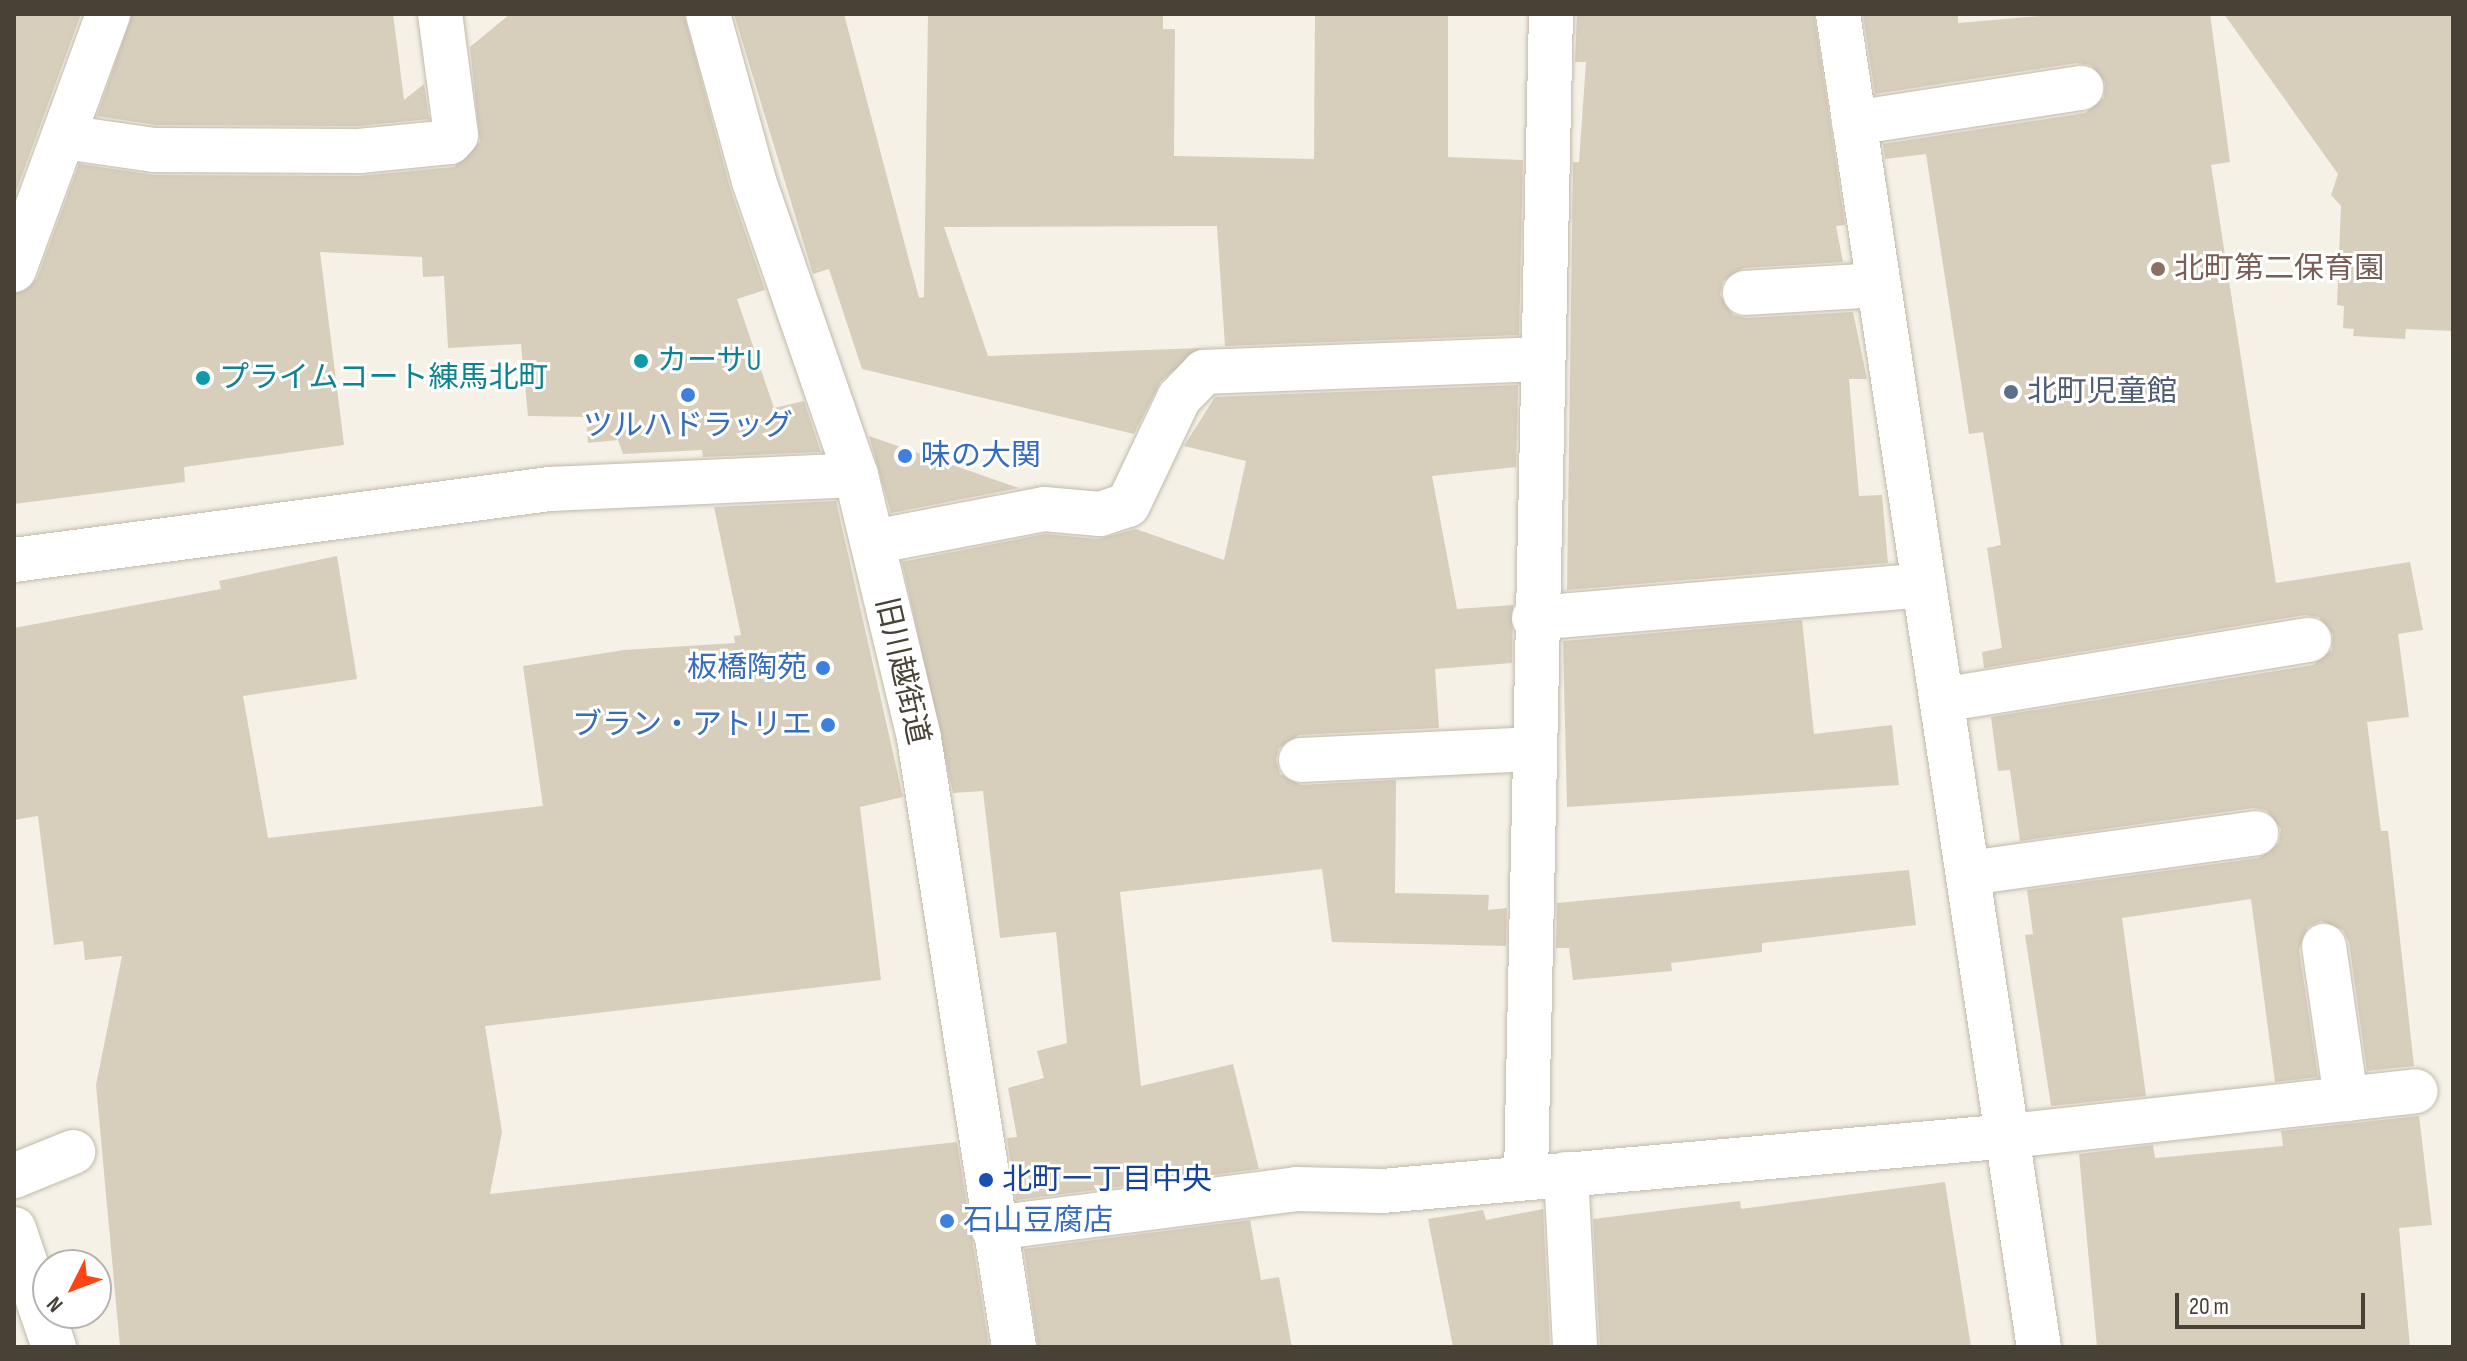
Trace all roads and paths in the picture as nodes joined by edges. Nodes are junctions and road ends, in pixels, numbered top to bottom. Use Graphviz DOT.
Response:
graph roads {
  1 [pos="108,14"];
  2 [pos="440,14"];
  3 [pos="708,14"];
  4 [pos="1551,14"];
  5 [pos="1838,14"];
  6 [pos="2081,88"];
  7 [pos="1854,123"];
  8 [pos="64,137"];
  9 [pos="14,270"];
  10 [pos="1878,285"];
  11 [pos="1745,293"];
  12 [pos="1540,359"];
  13 [pos="856,475"];
  14 [pos="873,542"];
  15 [pos="14,560"];
  16 [pos="1924,585"];
  17 [pos="1534,618"];
  18 [pos="2309,640"];
  19 [pos="1942,700"];
  20 [pos="1531,749"];
  21 [pos="1301,760"];
  22 [pos="2256,833"];
  23 [pos="1969,873"];
  24 [pos="2324,946"];
  25 [pos="2416,1091"];
  26 [pos="2346,1099"];
  27 [pos="2010,1136"];
  28 [pos="73,1152"];
  29 [pos="1546,1175"];
  30 [pos="14,1176"];
  31 [pos="993,1228"];
  32 [pos="14,1229"];
  33 [pos="54,1347"];
  34 [pos="1014,1347"];
  35 [pos="1575,1347"];
  36 [pos="2039,1347"];
  1 -- 8 [label="street"];
  2 -- 8 [label="street"];
  3 -- 13 [label="street, 旧川越街道"];
  4 -- 12 [label="street"];
  5 -- 7 [label="street"];
  6 -- 7 [label="street"];
  7 -- 10 [label="street"];
  8 -- 9 [label="street"];
  10 -- 11 [label="street"];
  10 -- 16 [label="street"];
  12 -- 14 [label="street"];
  12 -- 17 [label="street"];
  13 -- 14 [label="street, 旧川越街道"];
  13 -- 15 [label="street"];
  14 -- 31 [label="street, 旧川越街道"];
  16 -- 17 [label="street"];
  16 -- 19 [label="street"];
  17 -- 20 [label="street"];
  18 -- 19 [label="street"];
  19 -- 23 [label="street"];
  20 -- 21 [label="street"];
  20 -- 29 [label="street"];
  22 -- 23 [label="street"];
  23 -- 27 [label="street"];
  24 -- 26 [label="street"];
  25 -- 26 [label="street"];
  26 -- 27 [label="street"];
  27 -- 29 [label="street"];
  27 -- 36 [label="street"];
  28 -- 30 [label="street"];
  29 -- 31 [label="street"];
  29 -- 35 [label="street"];
  31 -- 34 [label="street, 旧川越街道"];
  32 -- 33 [label="street"];
}
